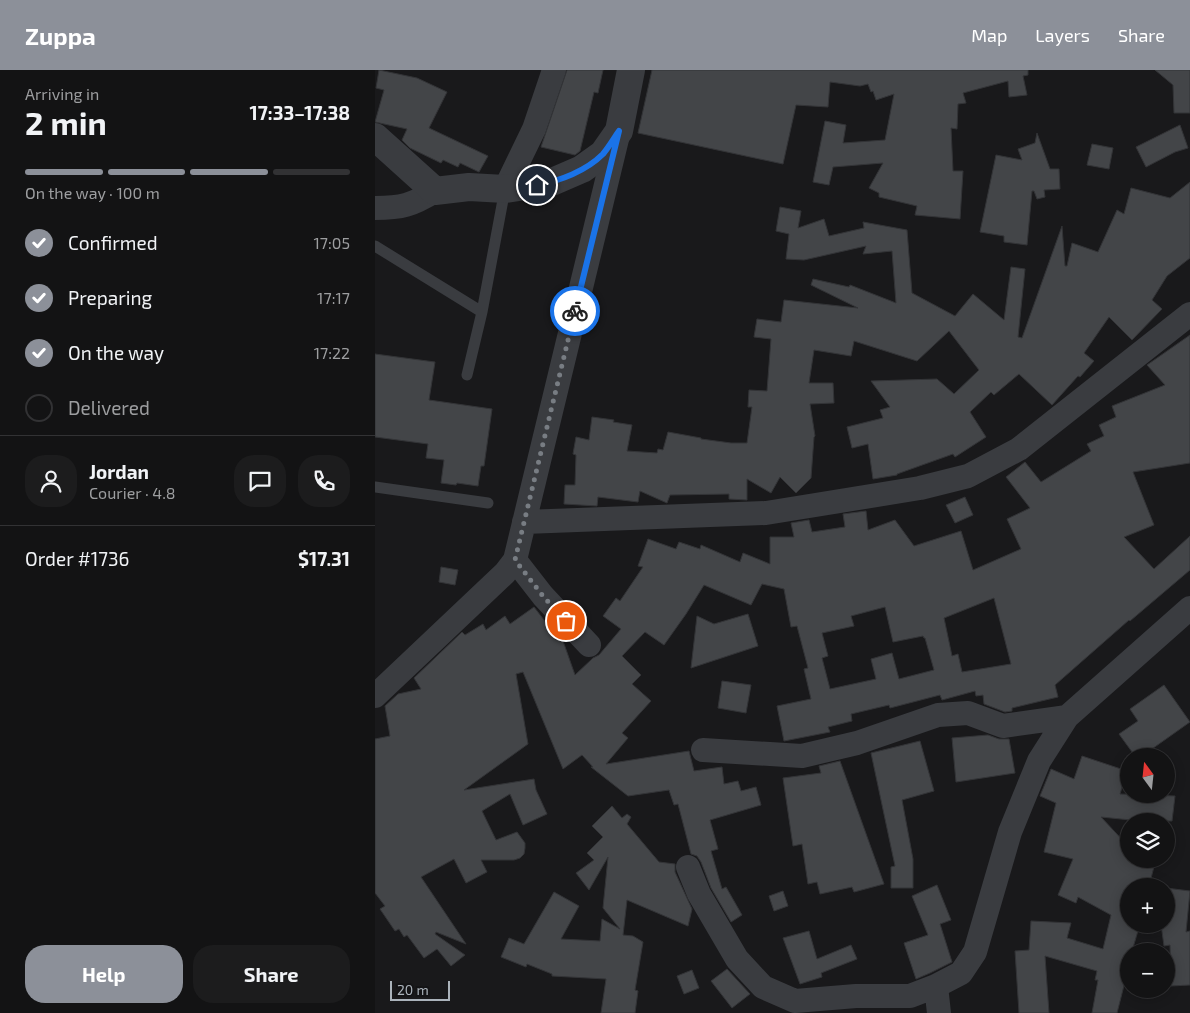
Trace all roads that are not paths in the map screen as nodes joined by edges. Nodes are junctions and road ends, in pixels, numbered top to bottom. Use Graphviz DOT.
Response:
graph roads {
  1 [pos="553,70"];
  2 [pos="631,70"];
  3 [pos="619,131"];
  4 [pos="375,137"];
  5 [pos="505,189"];
  6 [pos="435,192"];
  7 [pos="375,208"];
  8 [pos="375,246"];
  9 [pos="482,312"];
  10 [pos="1190,314"];
  11 [pos="467,375"];
  12 [pos="375,487"];
  13 [pos="488,503"];
  14 [pos="524,522"];
  15 [pos="515,560"];
  16 [pos="1190,608"];
  17 [pos="589,645"];
  18 [pos="375,696"];
  19 [pos="1067,717"];
  20 [pos="703,750"];
  21 [pos="688,867"];
  22 [pos="936,986"];
  23 [pos="939,1013"];
  1 -- 5 [label="street"];
  2 -- 3 [label="street"];
  3 -- 5 [label="street"];
  3 -- 14 [label="street"];
  4 -- 6 [label="street"];
  5 -- 6 [label="street"];
  5 -- 9 [label="lane"];
  6 -- 7 [label="street"];
  8 -- 9 [label="lane"];
  9 -- 11 [label="lane"];
  10 -- 14 [label="street"];
  12 -- 13 [label="lane"];
  14 -- 15 [label="street"];
  15 -- 17 [label="street"];
  15 -- 18 [label="street"];
  16 -- 19 [label="street"];
  19 -- 20 [label="street"];
  19 -- 22 [label="street"];
  21 -- 22 [label="street"];
  22 -- 23 [label="street"];
}
